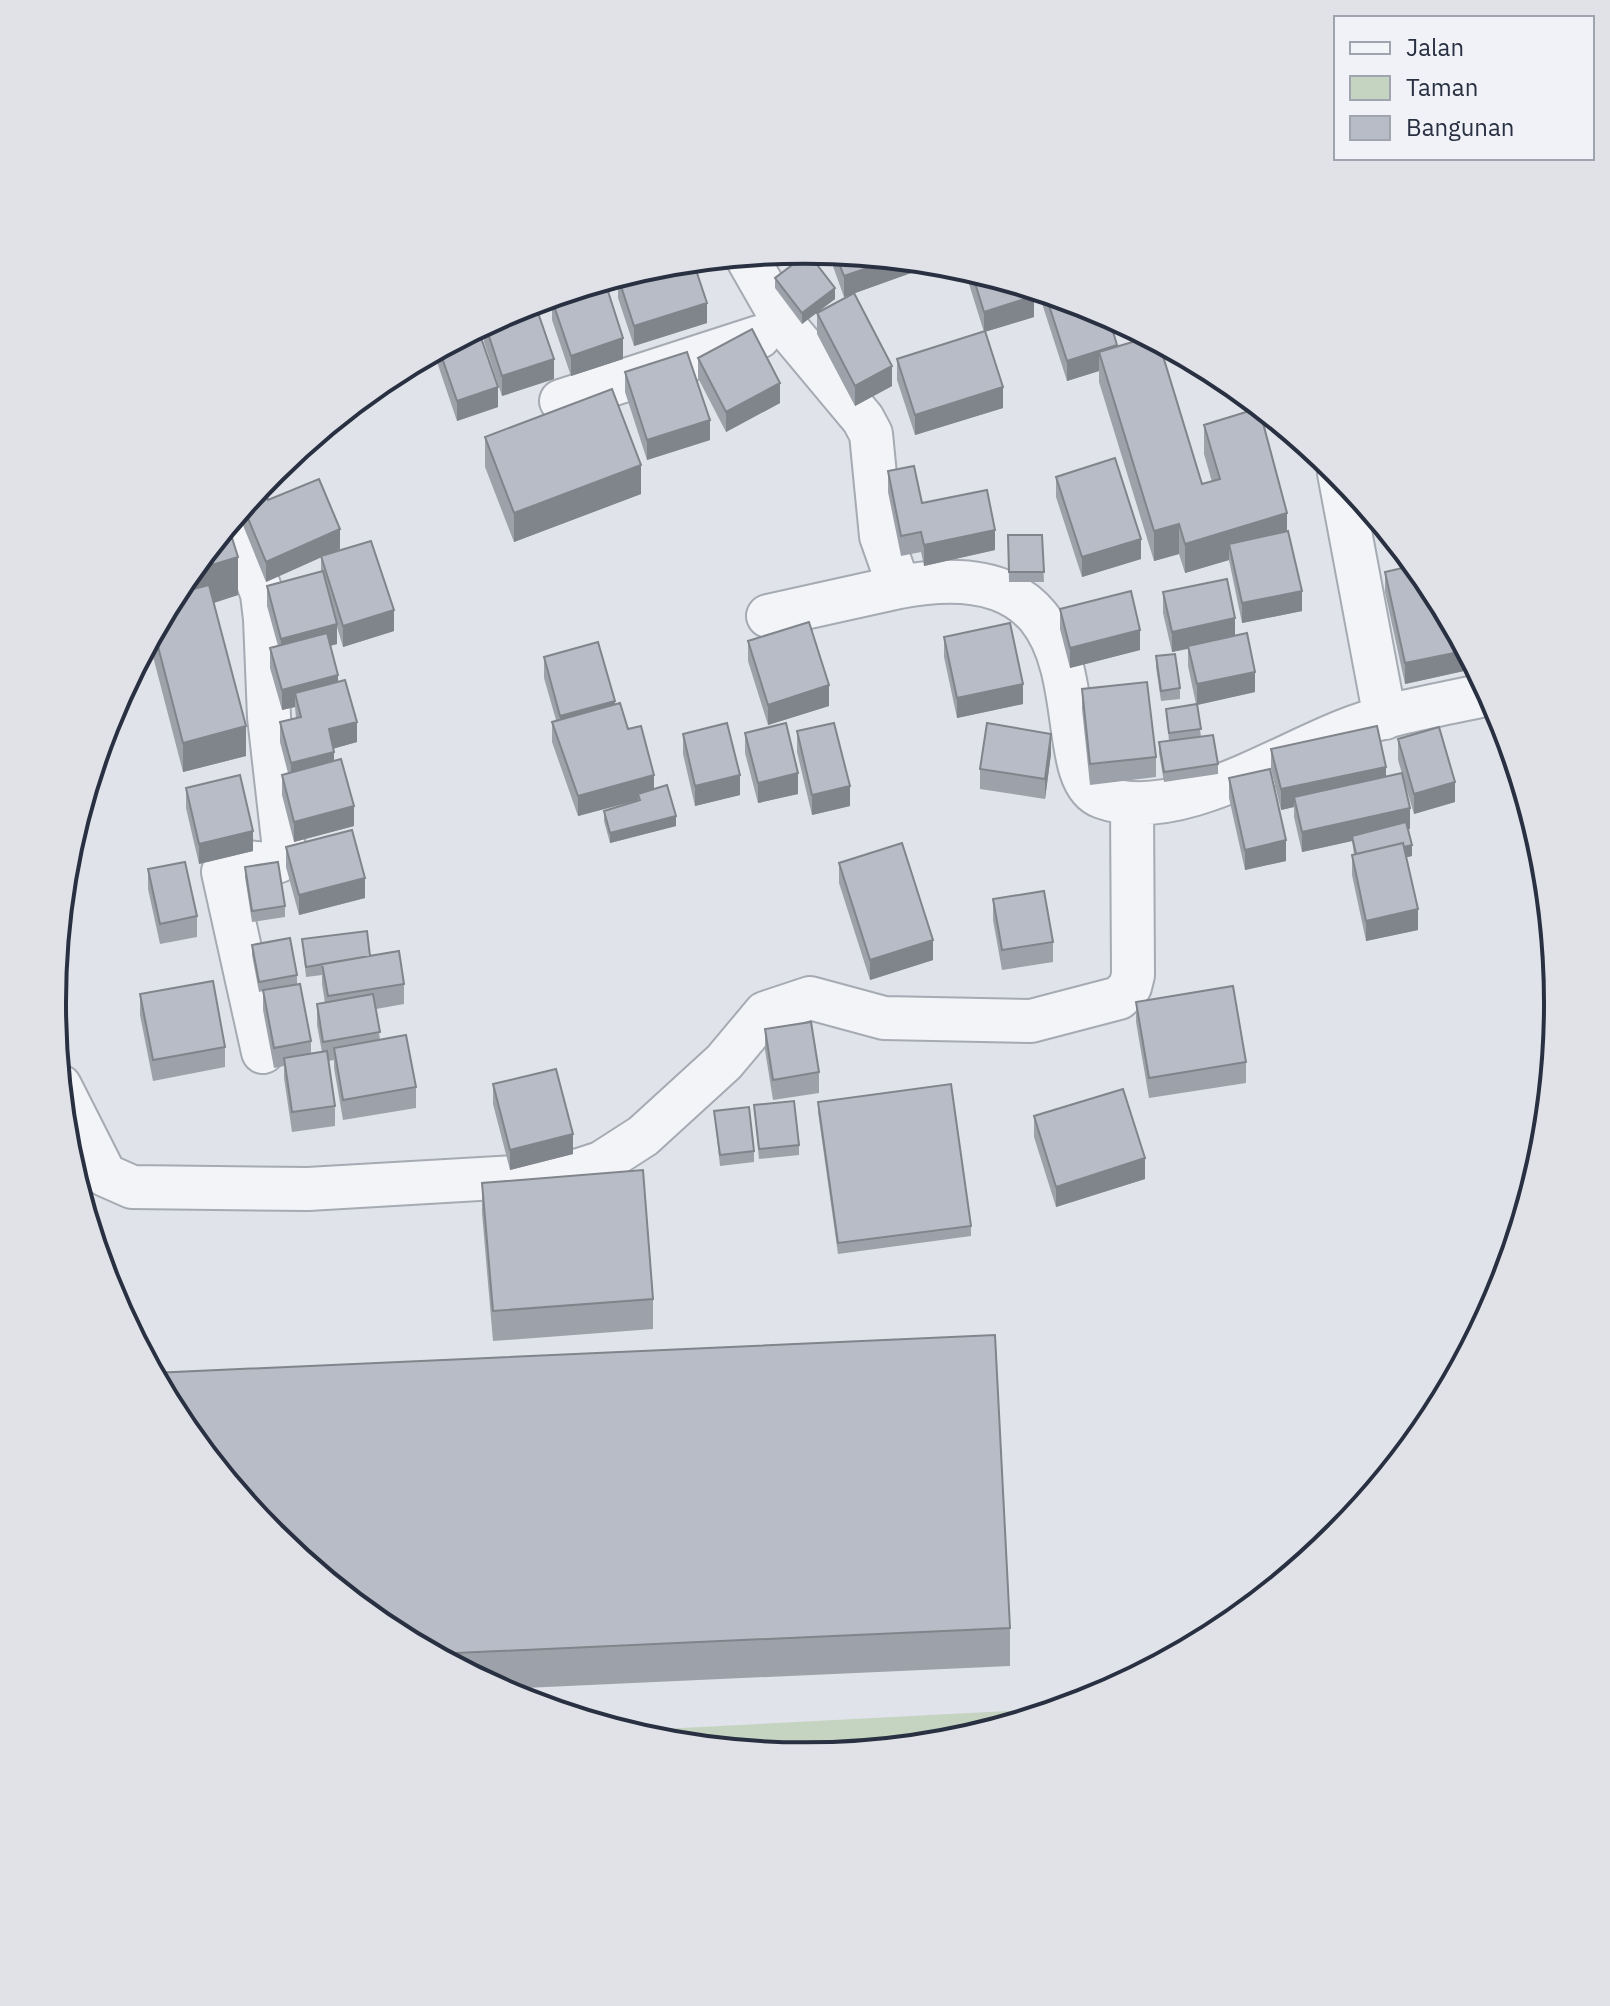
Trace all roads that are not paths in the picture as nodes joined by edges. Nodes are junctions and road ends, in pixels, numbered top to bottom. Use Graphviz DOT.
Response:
graph roads {
  1 [pos="752,266"];
  2 [pos="787,328"];
  3 [pos="561,401"];
  4 [pos="1343,497"];
  5 [pos="238,529"];
  6 [pos="899,587"];
  7 [pos="768,616"];
  8 [pos="1477,697"];
  9 [pos="1385,718"];
  10 [pos="1132,803"];
  11 [pos="263,1052"];
  12 [pos="75,1115"];
  1 -- 2 [label="street"];
  2 -- 3 [label="street"];
  2 -- 6 [label="street"];
  4 -- 9 [label="street"];
  5 -- 11 [label="street"];
  6 -- 7 [label="street"];
  6 -- 10 [label="street"];
  8 -- 9 [label="street"];
  9 -- 10 [label="street"];
  10 -- 12 [label="street"];
}
